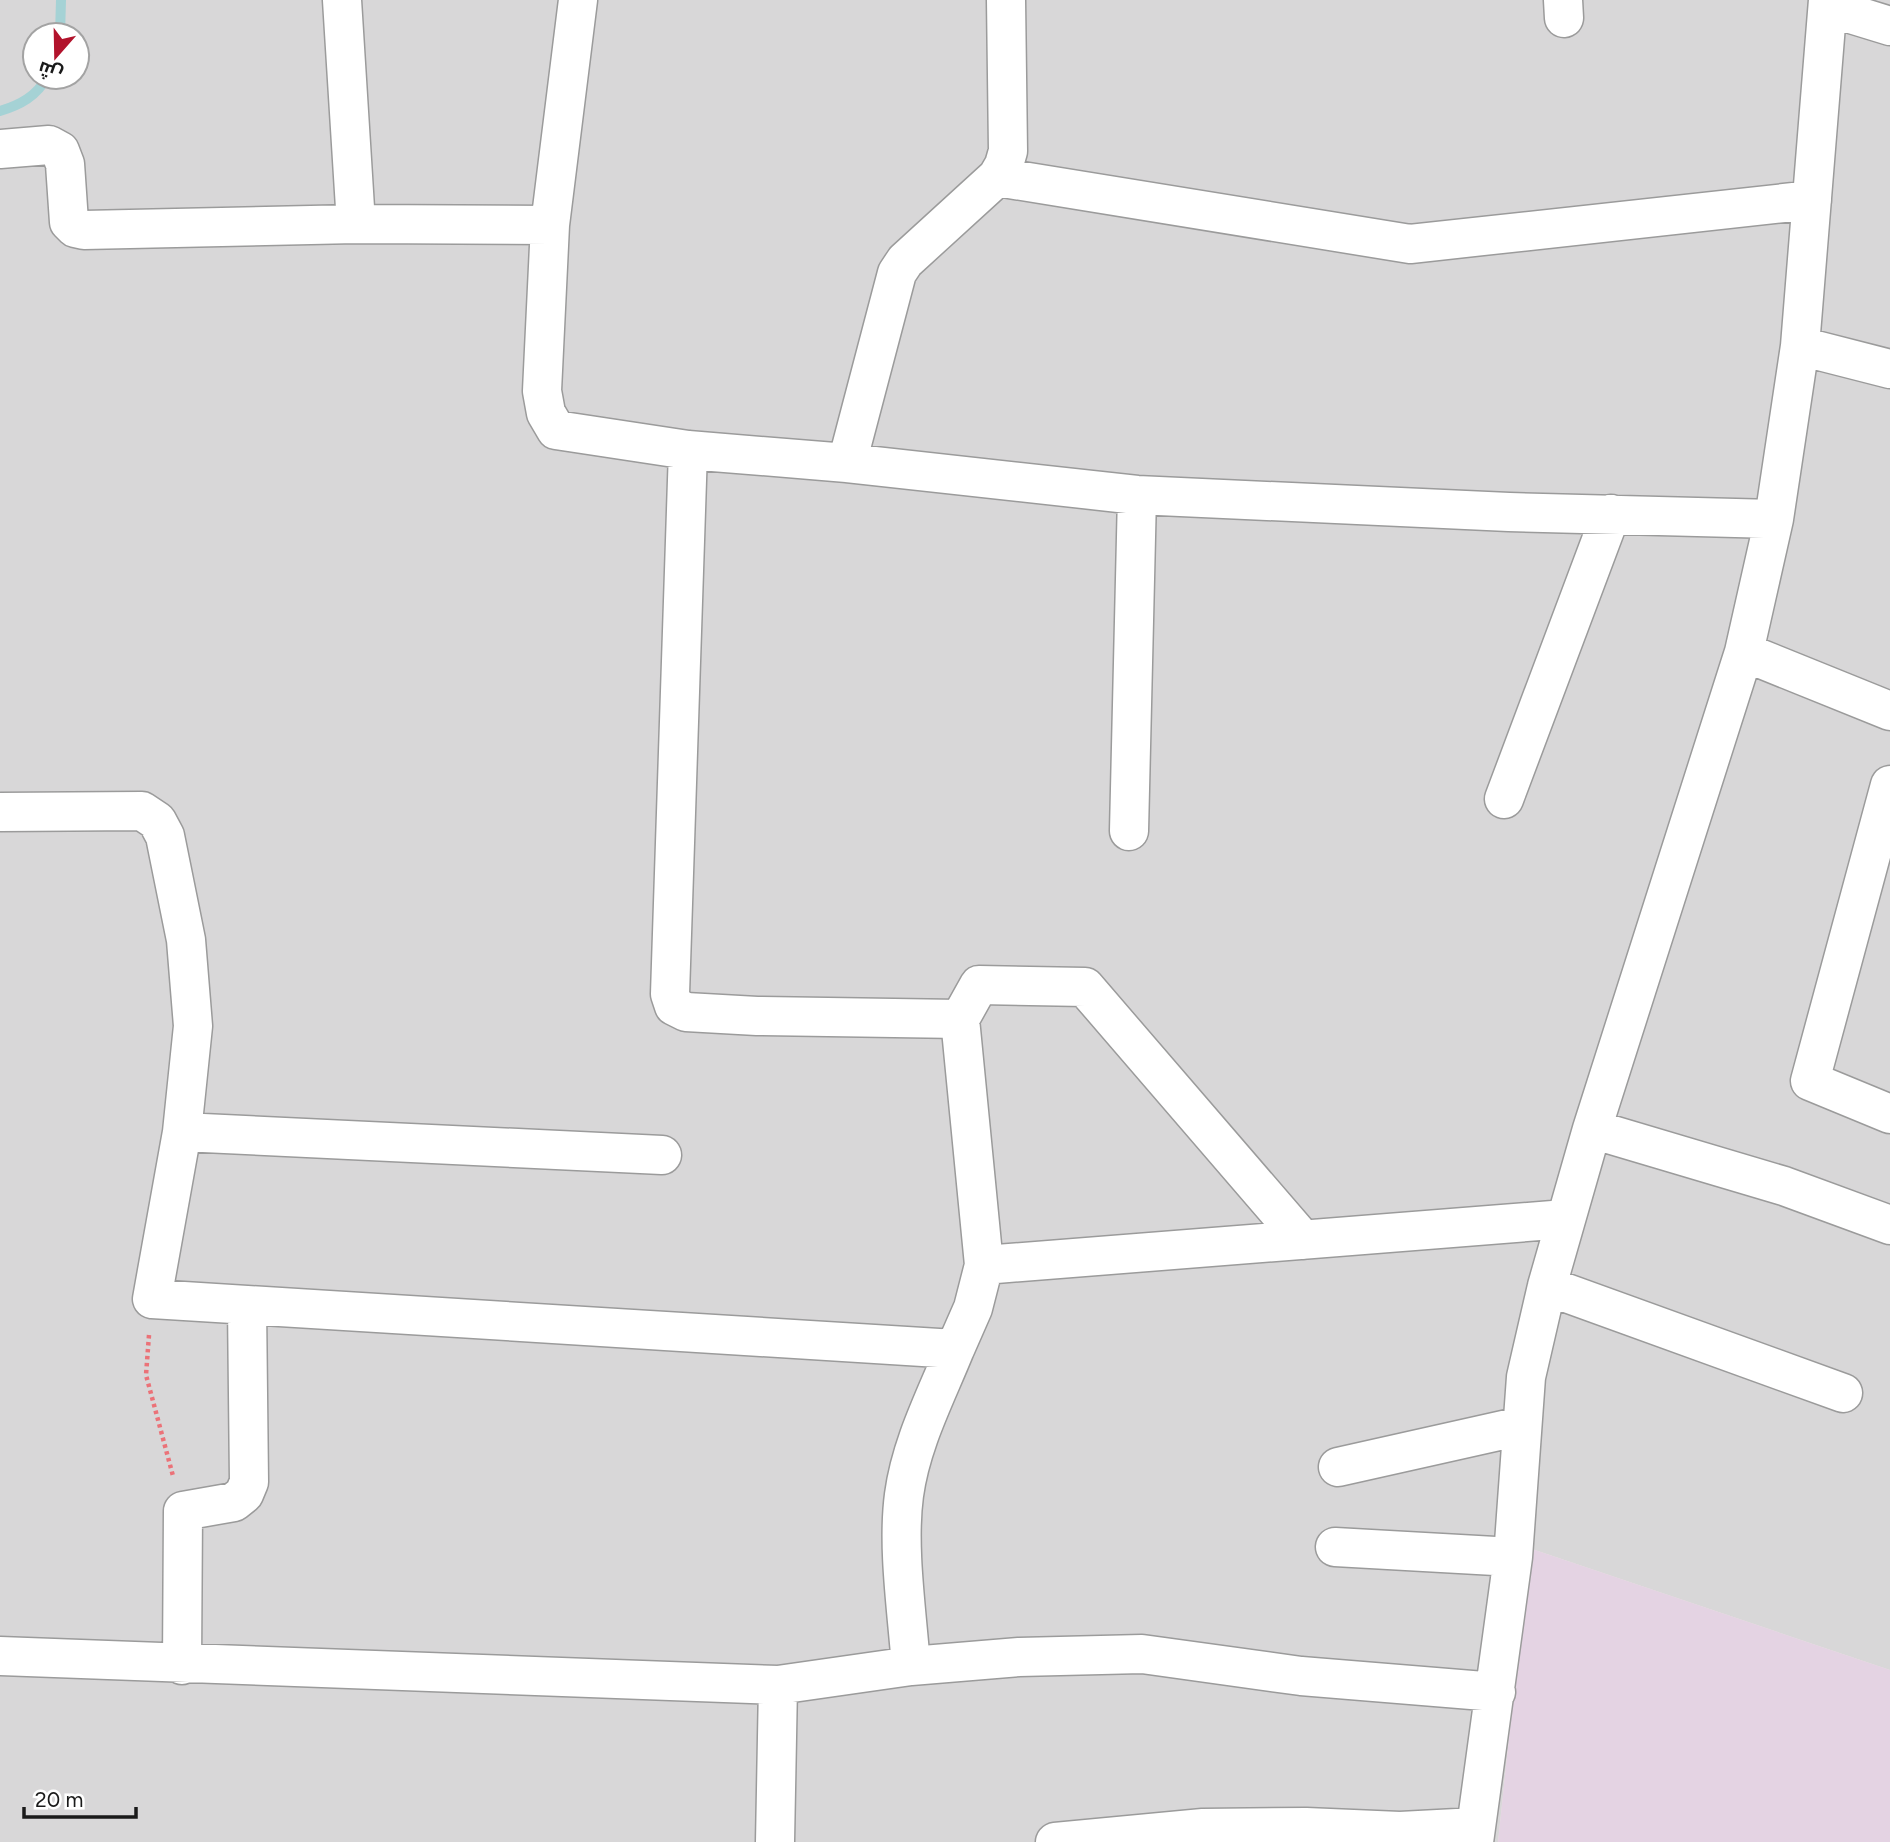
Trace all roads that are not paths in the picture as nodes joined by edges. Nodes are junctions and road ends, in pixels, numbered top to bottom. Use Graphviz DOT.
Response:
graph roads {
  1 [pos="342,0"];
  2 [pos="578,0"];
  3 [pos="1006,0"];
  4 [pos="1828,4"];
  5 [pos="1890,26"];
  6 [pos="0,149"];
  7 [pos="997,177"];
  8 [pos="1812,200"];
  9 [pos="356,224"];
  10 [pos="550,225"];
  11 [pos="1800,346"];
  12 [pos="1890,369"];
  13 [pos="688,450"];
  14 [pos="847,463"];
  15 [pos="1137,495"];
  16 [pos="1611,514"];
  17 [pos="1774,519"];
  18 [pos="1744,652"];
  19 [pos="1890,711"];
  20 [pos="1890,785"];
  21 [pos="1504,799"];
  22 [pos="0,812"];
  23 [pos="1129,831"];
  24 [pos="960,1019"];
  25 [pos="1890,1114"];
  26 [pos="1592,1129"];
  27 [pos="182,1132"];
  28 [pos="662,1155"];
  29 [pos="1565,1219"];
  30 [pos="1890,1225"];
  31 [pos="1303,1240"];
  32 [pos="984,1265"];
  33 [pos="1547,1286"];
  34 [pos="247,1306"];
  35 [pos="956,1349"];
  36 [pos="1843,1393"];
  37 [pos="1521,1426"];
  38 [pos="1338,1467"];
  39 [pos="1335,1547"];
  40 [pos="1513,1558"];
  41 [pos="0,1657"];
  42 [pos="182,1665"];
  43 [pos="911,1666"];
  44 [pos="778,1685"];
  45 [pos="1496,1692"];
  46 [pos="1304,1834"];
  47 [pos="1475,1834"];
  48 [pos="775,1842"];
  49 [pos="1055,1842"];
  1 -- 9 [label="street"];
  2 -- 10 [label="street"];
  3 -- 7 [label="street"];
  4 -- 5 [label="street"];
  4 -- 8 [label="street"];
  6 -- 9 [label="street"];
  7 -- 8 [label="street"];
  7 -- 14 [label="street"];
  8 -- 11 [label="street"];
  9 -- 10 [label="street"];
  10 -- 13 [label="street"];
  11 -- 12 [label="street"];
  11 -- 17 [label="street"];
  13 -- 14 [label="street"];
  13 -- 24 [label="street"];
  14 -- 15 [label="street"];
  15 -- 16 [label="street"];
  15 -- 23 [label="street"];
  16 -- 17 [label="street"];
  16 -- 21 [label="street"];
  17 -- 18 [label="street"];
  18 -- 19 [label="street"];
  18 -- 26 [label="street"];
  20 -- 25 [label="street"];
  22 -- 27 [label="street"];
  24 -- 31 [label="street"];
  24 -- 32 [label="street"];
  26 -- 29 [label="street"];
  26 -- 30 [label="street"];
  27 -- 28 [label="street"];
  27 -- 34 [label="street"];
  29 -- 31 [label="street"];
  29 -- 33 [label="street"];
  31 -- 32 [label="street"];
  32 -- 35 [label="street"];
  33 -- 36 [label="street"];
  33 -- 37 [label="street"];
  34 -- 35 [label="street"];
  34 -- 42 [label="street"];
  35 -- 43 [label="street"];
  37 -- 38 [label="street"];
  37 -- 40 [label="street"];
  39 -- 40 [label="street"];
  40 -- 45 [label="street"];
  41 -- 42 [label="street"];
  42 -- 44 [label="street"];
  43 -- 44 [label="street"];
  43 -- 45 [label="street"];
  44 -- 48 [label="street"];
  45 -- 47 [label="street"];
  46 -- 47 [label="street"];
  46 -- 49 [label="street"];
}
